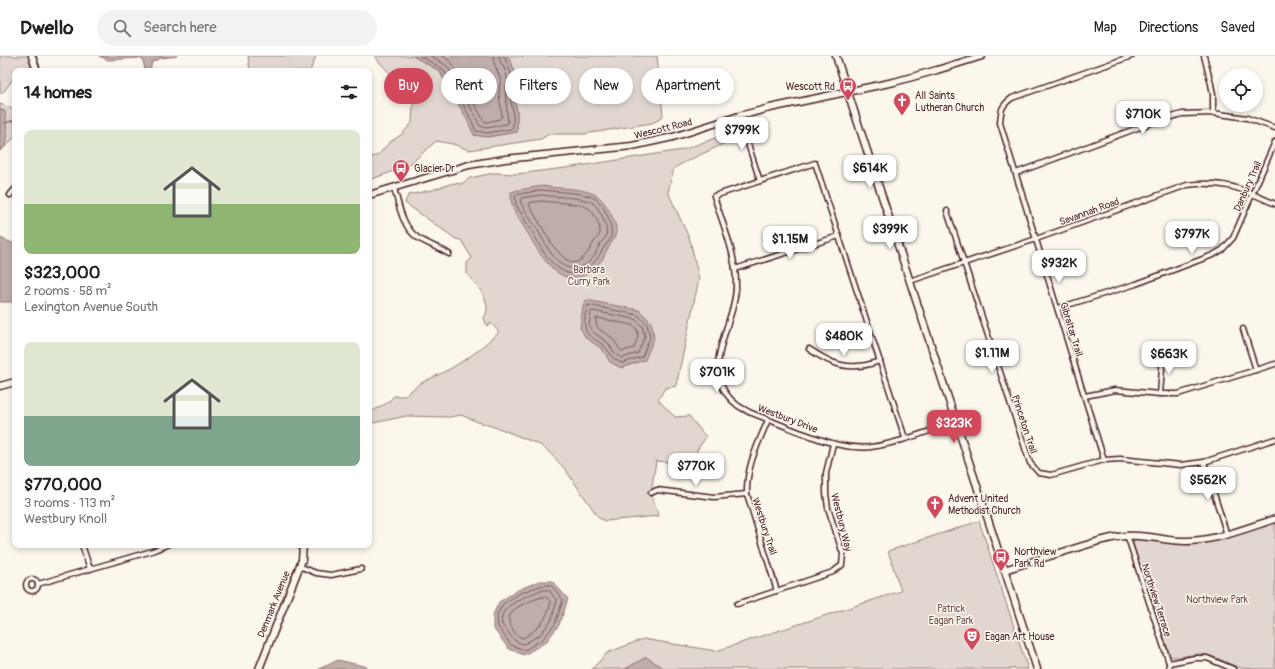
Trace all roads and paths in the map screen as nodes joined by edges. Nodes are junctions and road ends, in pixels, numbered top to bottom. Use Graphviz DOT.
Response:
graph roads {
  1 [pos="32,56"];
  2 [pos="836,56"];
  3 [pos="982,56"];
  4 [pos="1132,56"];
  5 [pos="1204,56"];
  6 [pos="36,68"];
  7 [pos="848,92"];
  8 [pos="1212,113"];
  9 [pos="739,116"];
  10 [pos="1275,128"];
  11 [pos="1275,142"];
  12 [pos="1016,173"];
  13 [pos="760,181"];
  14 [pos="394,188"];
  15 [pos="12,193"];
  16 [pos="372,194"];
  17 [pos="1252,194"];
  18 [pos="10,195"];
  19 [pos="1275,204"];
  20 [pos="947,211"];
  21 [pos="839,236"];
  22 [pos="1036,239"];
  23 [pos="449,254"];
  24 [pos="964,263"];
  25 [pos="735,269"];
  26 [pos="910,281"];
  27 [pos="1058,308"];
  28 [pos="1243,329"];
  29 [pos="808,349"];
  30 [pos="1163,355"];
  31 [pos="880,361"];
  32 [pos="1275,364"];
  33 [pos="1256,370"];
  34 [pos="12,383"];
  35 [pos="0,386"];
  36 [pos="1160,394"];
  37 [pos="1085,396"];
  38 [pos="768,420"];
  39 [pos="956,422"];
  40 [pos="905,438"];
  41 [pos="1275,439"];
  42 [pos="833,444"];
  43 [pos="1104,460"];
  44 [pos="1204,462"];
  45 [pos="651,493"];
  46 [pos="747,494"];
  47 [pos="1275,519"];
  48 [pos="1127,535"];
  49 [pos="1227,535"];
  50 [pos="83,548"];
  51 [pos="160,548"];
  52 [pos="303,548"];
  53 [pos="299,566"];
  54 [pos="90,569"];
  55 [pos="361,569"];
  56 [pos="1004,570"];
  57 [pos="38,584"];
  58 [pos="777,591"];
  59 [pos="738,604"];
  60 [pos="1169,663"];
  61 [pos="258,669"];
  62 [pos="1037,669"];
  63 [pos="1168,669"];
  64 [pos="1233,669"];
  1 -- 6 [label="street"];
  2 -- 7 [label="street"];
  3 -- 7 [label="street, Wescott Road"];
  4 -- 12 [label="street, Gibraltar Trail"];
  5 -- 8 [label="street"];
  7 -- 9 [label="street, Wescott Road"];
  7 -- 26 [label="street"];
  8 -- 10 [label="street"];
  8 -- 12 [label="street"];
  9 -- 13 [label="street"];
  9 -- 14 [label="street, Wescott Road"];
  11 -- 17 [label="street, Danbury Trail"];
  12 -- 22 [label="street, Gibraltar Trail"];
  13 -- 21 [label="street"];
  13 -- 25 [label="street, Westbury Drive"];
  14 -- 16 [label="street, Wescott Road"];
  14 -- 23 [label="street"];
  15 -- 18 [label="street"];
  17 -- 19 [label="street, Savannah Road"];
  17 -- 22 [label="street, Savannah Road"];
  17 -- 27 [label="street, Danbury Trail"];
  20 -- 24 [label="street, Princeton Trail"];
  21 -- 25 [label="street"];
  21 -- 31 [label="street"];
  22 -- 24 [label="street, Savannah Road"];
  22 -- 27 [label="street, Gibraltar Trail"];
  24 -- 26 [label="street, Savannah Road"];
  24 -- 43 [label="street, Princeton Trail"];
  25 -- 38 [label="street, Westbury Drive"];
  26 -- 39 [label="street"];
  27 -- 37 [label="street, Gibraltar Trail"];
  28 -- 33 [label="street"];
  29 -- 31 [label="street"];
  30 -- 36 [label="street"];
  31 -- 40 [label="street"];
  32 -- 33 [label="street"];
  33 -- 36 [label="street"];
  34 -- 35 [label="street"];
  36 -- 37 [label="street"];
  37 -- 43 [label="street, Gibraltar Trail"];
  38 -- 42 [label="street, Westbury Drive"];
  38 -- 46 [label="street, Westbury Trail"];
  39 -- 40 [label="street, Westbury Drive"];
  39 -- 56 [label="street"];
  40 -- 42 [label="street, Westbury Drive"];
  41 -- 44 [label="street"];
  42 -- 58 [label="street, Westbury Way"];
  43 -- 44 [label="street"];
  44 -- 49 [label="street"];
  45 -- 46 [label="street"];
  46 -- 58 [label="street, Westbury Trail"];
  47 -- 49 [label="street"];
  48 -- 49 [label="street"];
  48 -- 56 [label="street"];
  48 -- 60 [label="street, Northview Terrace"];
  50 -- 54 [label="street"];
  51 -- 54 [label="street"];
  52 -- 53 [label="street, Denmark Avenue"];
  53 -- 55 [label="street"];
  53 -- 61 [label="street, Denmark Avenue"];
  54 -- 57 [label="street"];
  56 -- 62 [label="street"];
  58 -- 59 [label="street, Westbury Way"];
  60 -- 63 [label="street, Northview Terrace"];
  60 -- 64 [label="street"];
}
